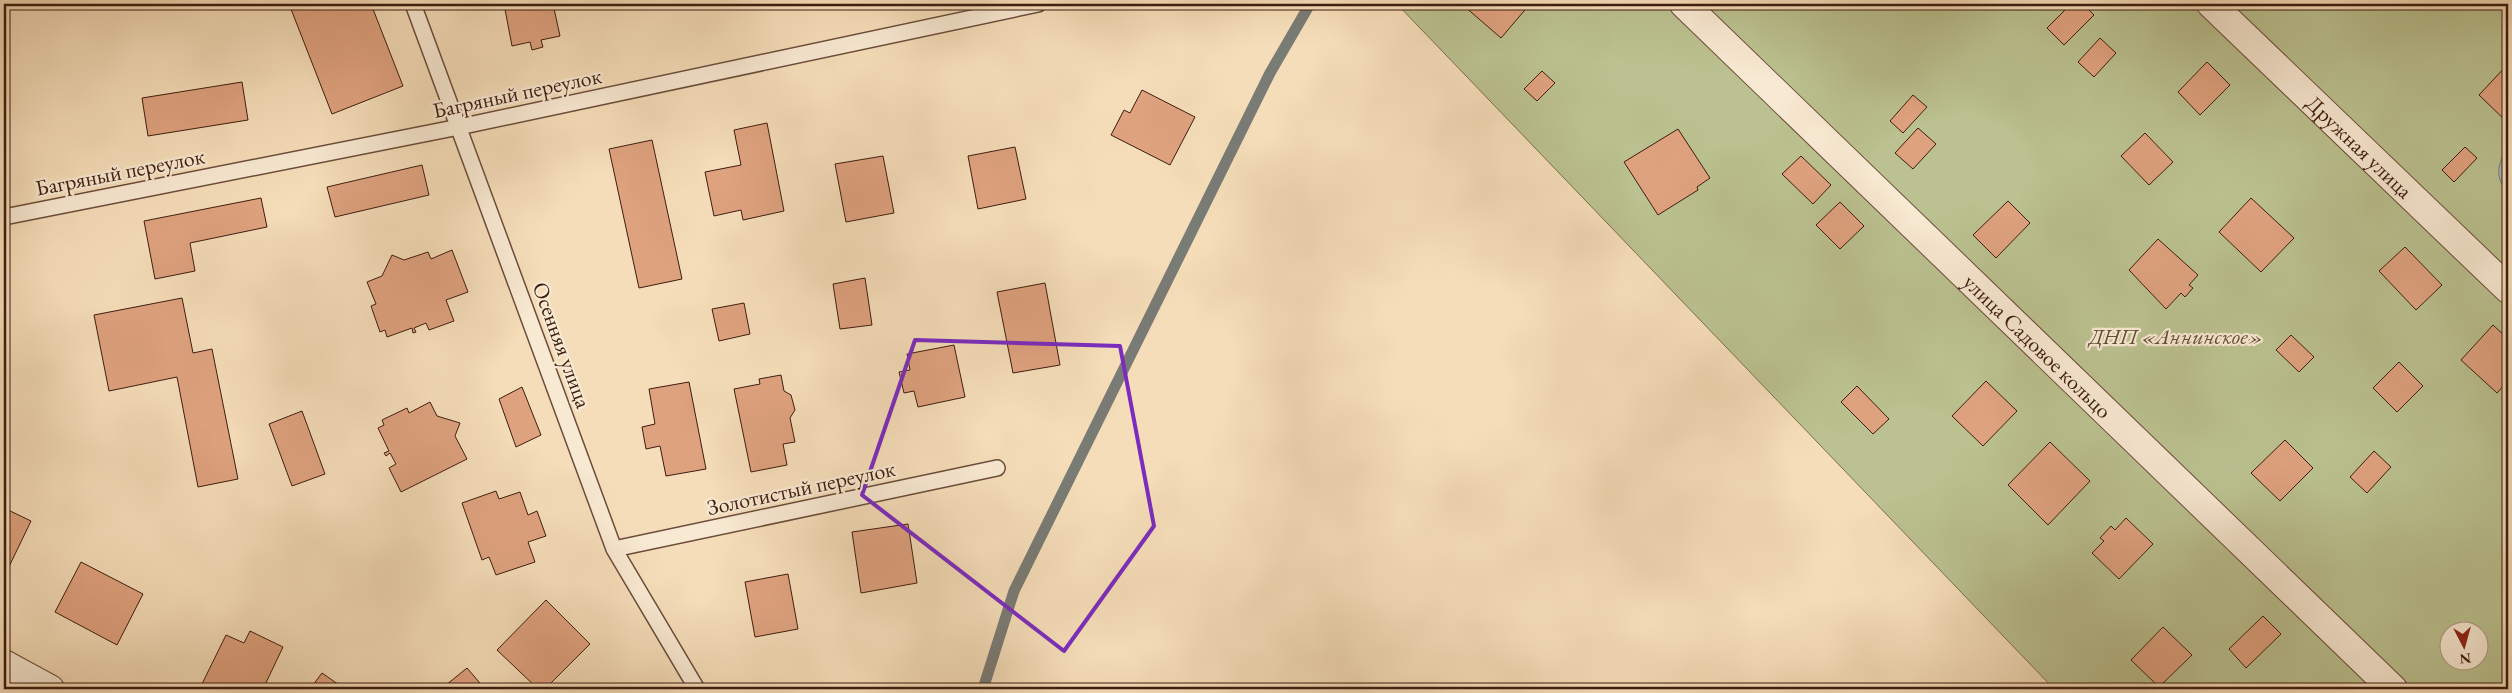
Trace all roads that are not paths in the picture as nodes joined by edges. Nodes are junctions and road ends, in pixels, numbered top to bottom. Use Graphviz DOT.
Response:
graph roads {
  1 [pos="413,4"];
  2 [pos="1038,4"];
  3 [pos="1684,4"];
  4 [pos="2211,4"];
  5 [pos="459,127"];
  6 [pos="4,217"];
  7 [pos="2508,289"];
  8 [pos="997,468"];
  9 [pos="614,549"];
  10 [pos="4,664"];
  11 [pos="50,689"];
  12 [pos="696,689"];
  13 [pos="2393,689"];
  1 -- 5 [label="lane, Осенняя улица"];
  2 -- 5 [label="lane, Багряный переулок"];
  3 -- 13 [label="street, улица Садовое кольцо"];
  4 -- 7 [label="street, Дружная улица"];
  5 -- 6 [label="lane, Багряный переулок"];
  5 -- 9 [label="lane, Осенняя улица"];
  8 -- 9 [label="lane, Золотистый переулок"];
  9 -- 12 [label="lane, Осенняя улица"];
  10 -- 11 [label="street"];
}
